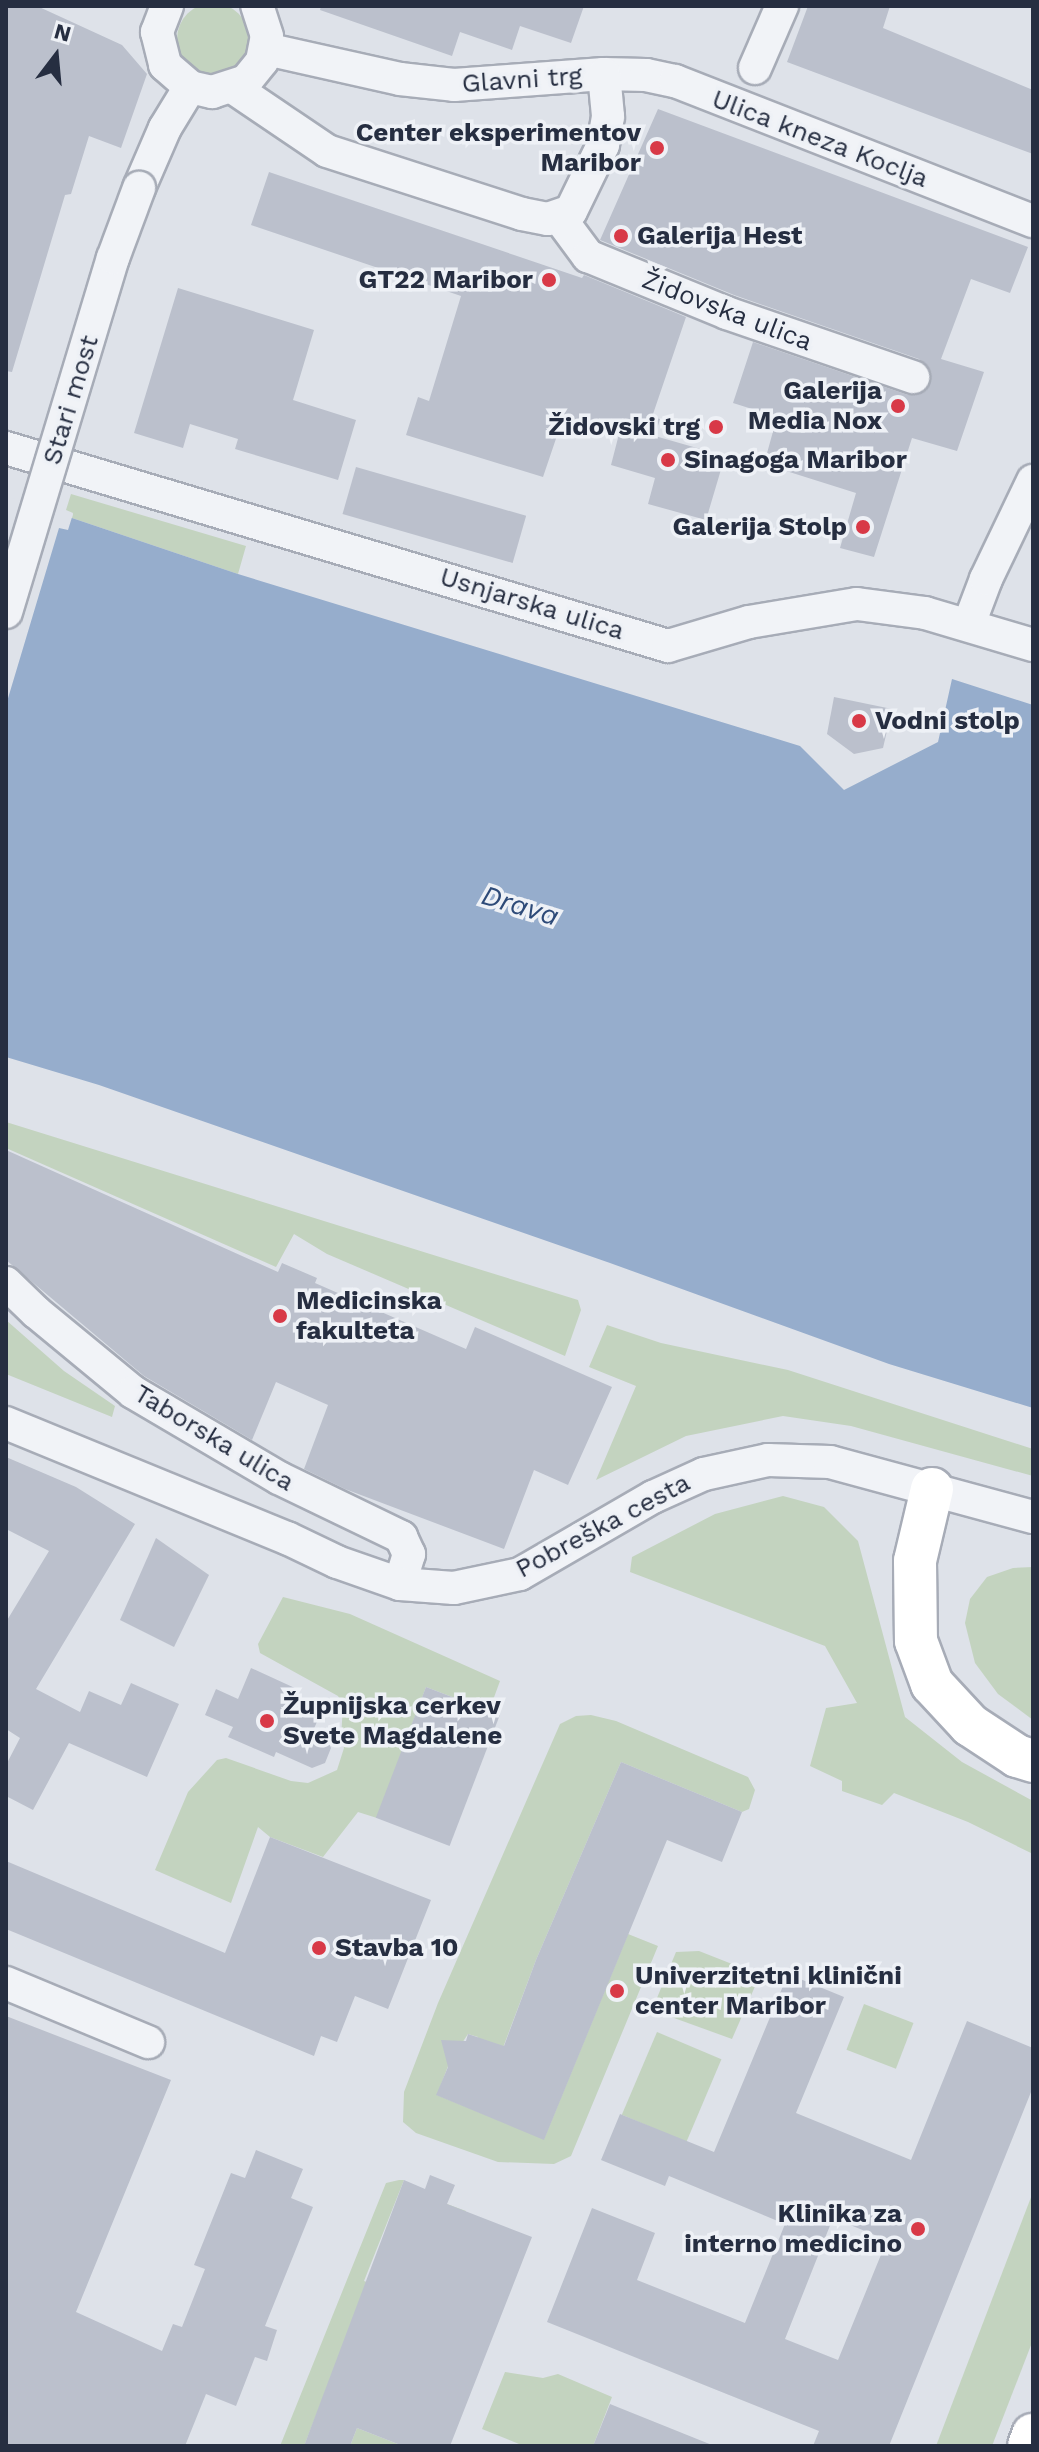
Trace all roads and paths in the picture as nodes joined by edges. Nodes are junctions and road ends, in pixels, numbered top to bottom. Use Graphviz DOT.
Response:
graph roads {
  1 [pos="167,6"];
  2 [pos="257,6"];
  3 [pos="782,6"];
  4 [pos="266,49"];
  5 [pos="755,68"];
  6 [pos="604,74"];
  7 [pos="190,87"];
  8 [pos="234,88"];
  9 [pos="559,217"];
  10 [pos="1033,221"];
  11 [pos="913,377"];
  12 [pos="6,448"];
  13 [pos="1033,481"];
  14 [pos="6,612"];
  15 [pos="969,624"];
  16 [pos="1033,645"];
  17 [pos="6,1283"];
  18 [pos="6,1423"];
  19 [pos="932,1489"];
  20 [pos="1033,1517"];
  21 [pos="400,1584"];
  22 [pos="1033,1761"];
  23 [pos="6,1983"];
  24 [pos="148,2042"];
  25 [pos="1033,2435"];
  26 [pos="1029,2446"];
  1 -- 7 [label="street"];
  2 -- 4 [label="street"];
  3 -- 5 [label="street"];
  4 -- 6 [label="street, Glavni trg"];
  4 -- 8 [label="street"];
  6 -- 9 [label="street, Glavni trg"];
  6 -- 10 [label="street, Ulica kneza Koclja"];
  7 -- 8 [label="street"];
  7 -- 14 [label="street, Stari most, bridge"];
  8 -- 9 [label="street"];
  9 -- 11 [label="street, Židovska ulica"];
  12 -- 15 [label="street, Usnjarska ulica"];
  13 -- 15 [label="street"];
  15 -- 16 [label="street, Usnjarska ulica"];
  17 -- 21 [label="street, Taborska ulica"];
  18 -- 21 [label="street, Pobreška cesta"];
  19 -- 20 [label="street, Pobreška cesta"];
  19 -- 21 [label="street, Pobreška cesta"];
  19 -- 22 [label="main road"];
  23 -- 24 [label="street"];
  25 -- 26 [label="main road"];
}
